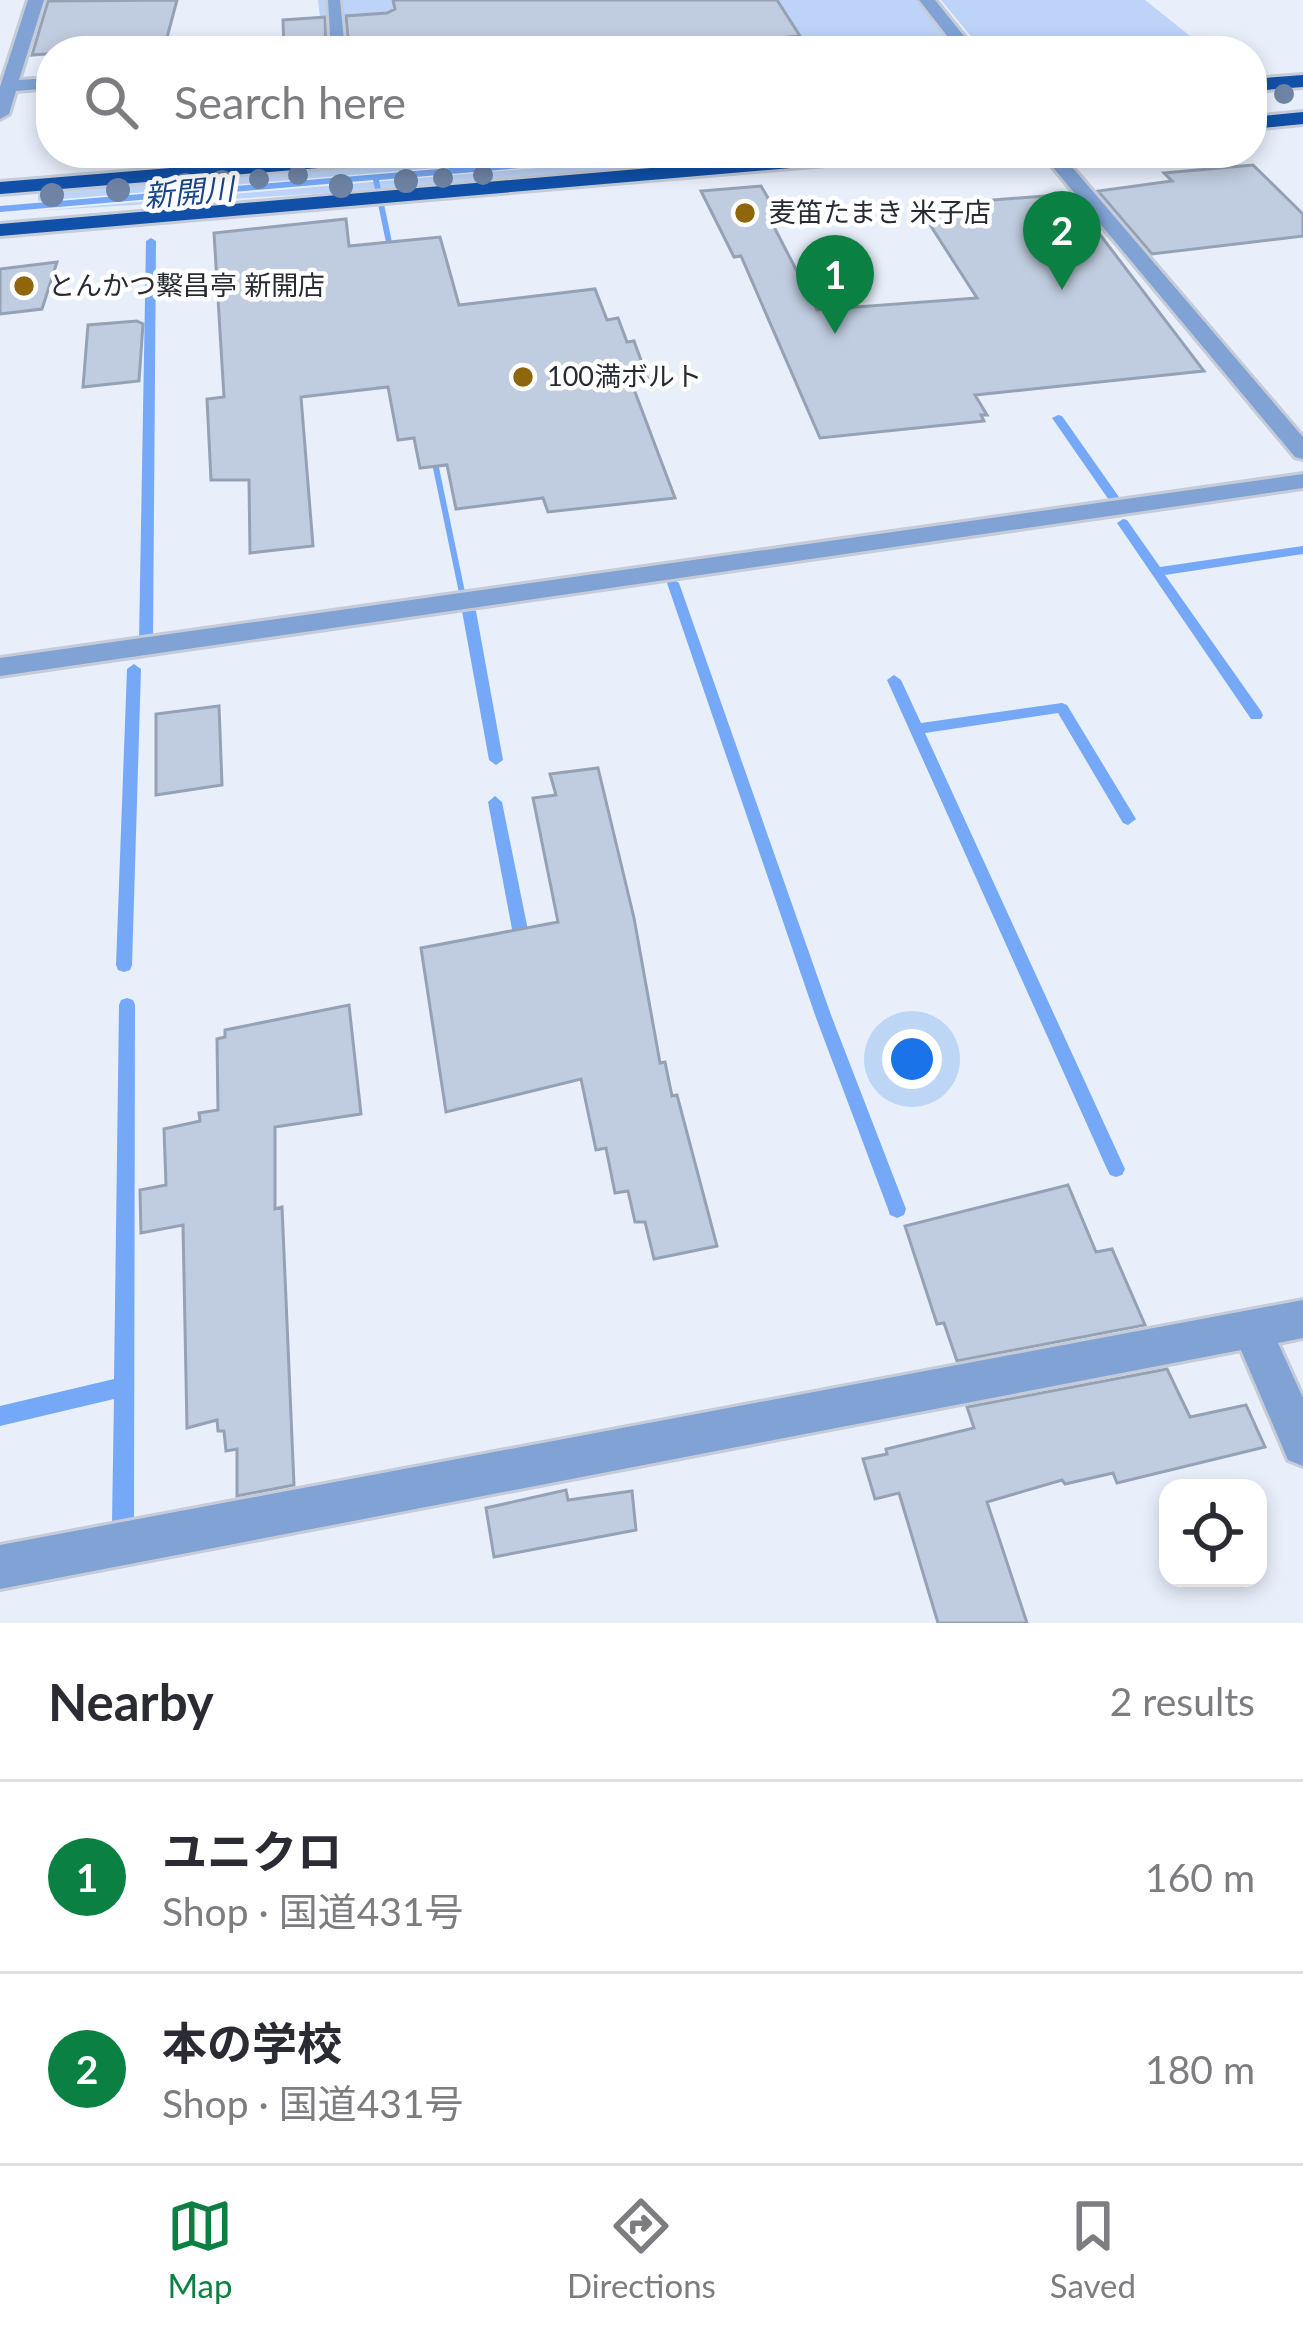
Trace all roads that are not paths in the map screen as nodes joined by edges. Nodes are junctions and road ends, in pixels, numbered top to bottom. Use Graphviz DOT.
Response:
graph roads {
  1 [pos="35,0"];
  2 [pos="334,0"];
  3 [pos="927,0"];
  4 [pos="337,36"];
  5 [pos="956,36"];
  6 [pos="1303,81"];
  7 [pos="36,83"];
  8 [pos="1267,84"];
  9 [pos="9,86"];
  10 [pos="0,114"];
  11 [pos="1302,119"];
  12 [pos="1267,122"];
  13 [pos="245,168"];
  14 [pos="721,168"];
  15 [pos="1063,168"];
  16 [pos="0,188"];
  17 [pos="0,230"];
  18 [pos="1303,452"];
  19 [pos="1303,481"];
  20 [pos="0,668"];
  21 [pos="1303,1319"];
  22 [pos="1252,1329"];
  23 [pos="1303,1445"];
  24 [pos="0,1567"];
  1 -- 9 [label="street"];
  2 -- 4 [label="lane"];
  3 -- 5 [label="street"];
  6 -- 8 [label="highway"];
  7 -- 9 [label="street"];
  9 -- 10 [label="street"];
  11 -- 12 [label="highway"];
  13 -- 16 [label="highway"];
  14 -- 17 [label="highway"];
  15 -- 18 [label="street"];
  19 -- 20 [label="street"];
  21 -- 22 [label="street"];
  22 -- 23 [label="street"];
  22 -- 24 [label="street"];
}
